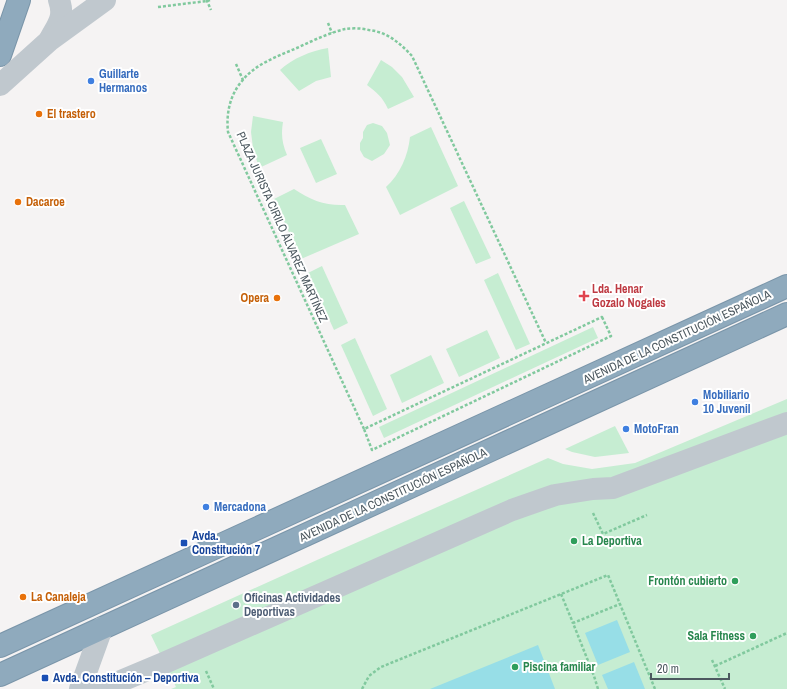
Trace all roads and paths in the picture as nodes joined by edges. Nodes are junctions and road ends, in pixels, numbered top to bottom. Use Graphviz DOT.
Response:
graph roads {
  1 [pos="19,0"];
  2 [pos="59,0"];
  3 [pos="105,0"];
  4 [pos="209,0"];
  5 [pos="158,7"];
  6 [pos="211,10"];
  7 [pos="328,23"];
  8 [pos="332,33"];
  9 [pos="50,40"];
  10 [pos="0,55"];
  11 [pos="236,64"];
  12 [pos="243,80"];
  13 [pos="0,85"];
  14 [pos="787,286"];
  15 [pos="787,314"];
  16 [pos="611,336"];
  17 [pos="546,343"];
  18 [pos="787,423"];
  19 [pos="364,429"];
  20 [pos="372,450"];
  21 [pos="647,516"];
  22 [pos="603,534"];
  23 [pos="561,594"];
  24 [pos="620,604"];
  25 [pos="573,623"];
  26 [pos="102,628"];
  27 [pos="787,633"];
  28 [pos="0,646"];
  29 [pos="712,660"];
  30 [pos="715,666"];
  31 [pos="0,675"];
  32 [pos="80,689"];
  33 [pos="102,689"];
  34 [pos="362,689"];
  35 [pos="598,689"];
  36 [pos="655,689"];
  37 [pos="725,689"];
  1 -- 10 [label="highway"];
  2 -- 9 [label="street"];
  3 -- 9 [label="street"];
  4 -- 5 [label="path"];
  4 -- 6 [label="path"];
  7 -- 8 [label="path"];
  8 -- 12 [label="path, PLAZA JURISTA CIRILO ÁLVAREZ MARTÍNEZ"];
  8 -- 17 [label="path, PLAZA JURISTA CIRILO ÁLVAREZ MARTÍNEZ"];
  9 -- 13 [label="street"];
  11 -- 12 [label="path"];
  12 -- 19 [label="path, PLAZA JURISTA CIRILO ÁLVAREZ MARTÍNEZ"];
  14 -- 28 [label="highway, AVENIDA DE LA CONSTITUCIÓN ESPAÑOLA"];
  15 -- 26 [label="highway, AVENIDA DE LA CONSTITUCIÓN ESPAÑOLA"];
  16 -- 17 [label="path"];
  17 -- 19 [label="path"];
  18 -- 33 [label="street"];
  19 -- 20 [label="path, PLAZA JURISTA CIRILO ÁLVAREZ MARTÍNEZ"];
  21 -- 22 [label="path"];
  23 -- 24 [label="path"];
  23 -- 25 [label="path"];
  23 -- 34 [label="path"];
  24 -- 25 [label="path"];
  24 -- 36 [label="path"];
  25 -- 35 [label="path"];
  26 -- 31 [label="highway, AVENIDA DE LA CONSTITUCIÓN ESPAÑOLA"];
  26 -- 32 [label="street"];
  27 -- 30 [label="path"];
  29 -- 30 [label="path"];
  30 -- 37 [label="path"];
}
